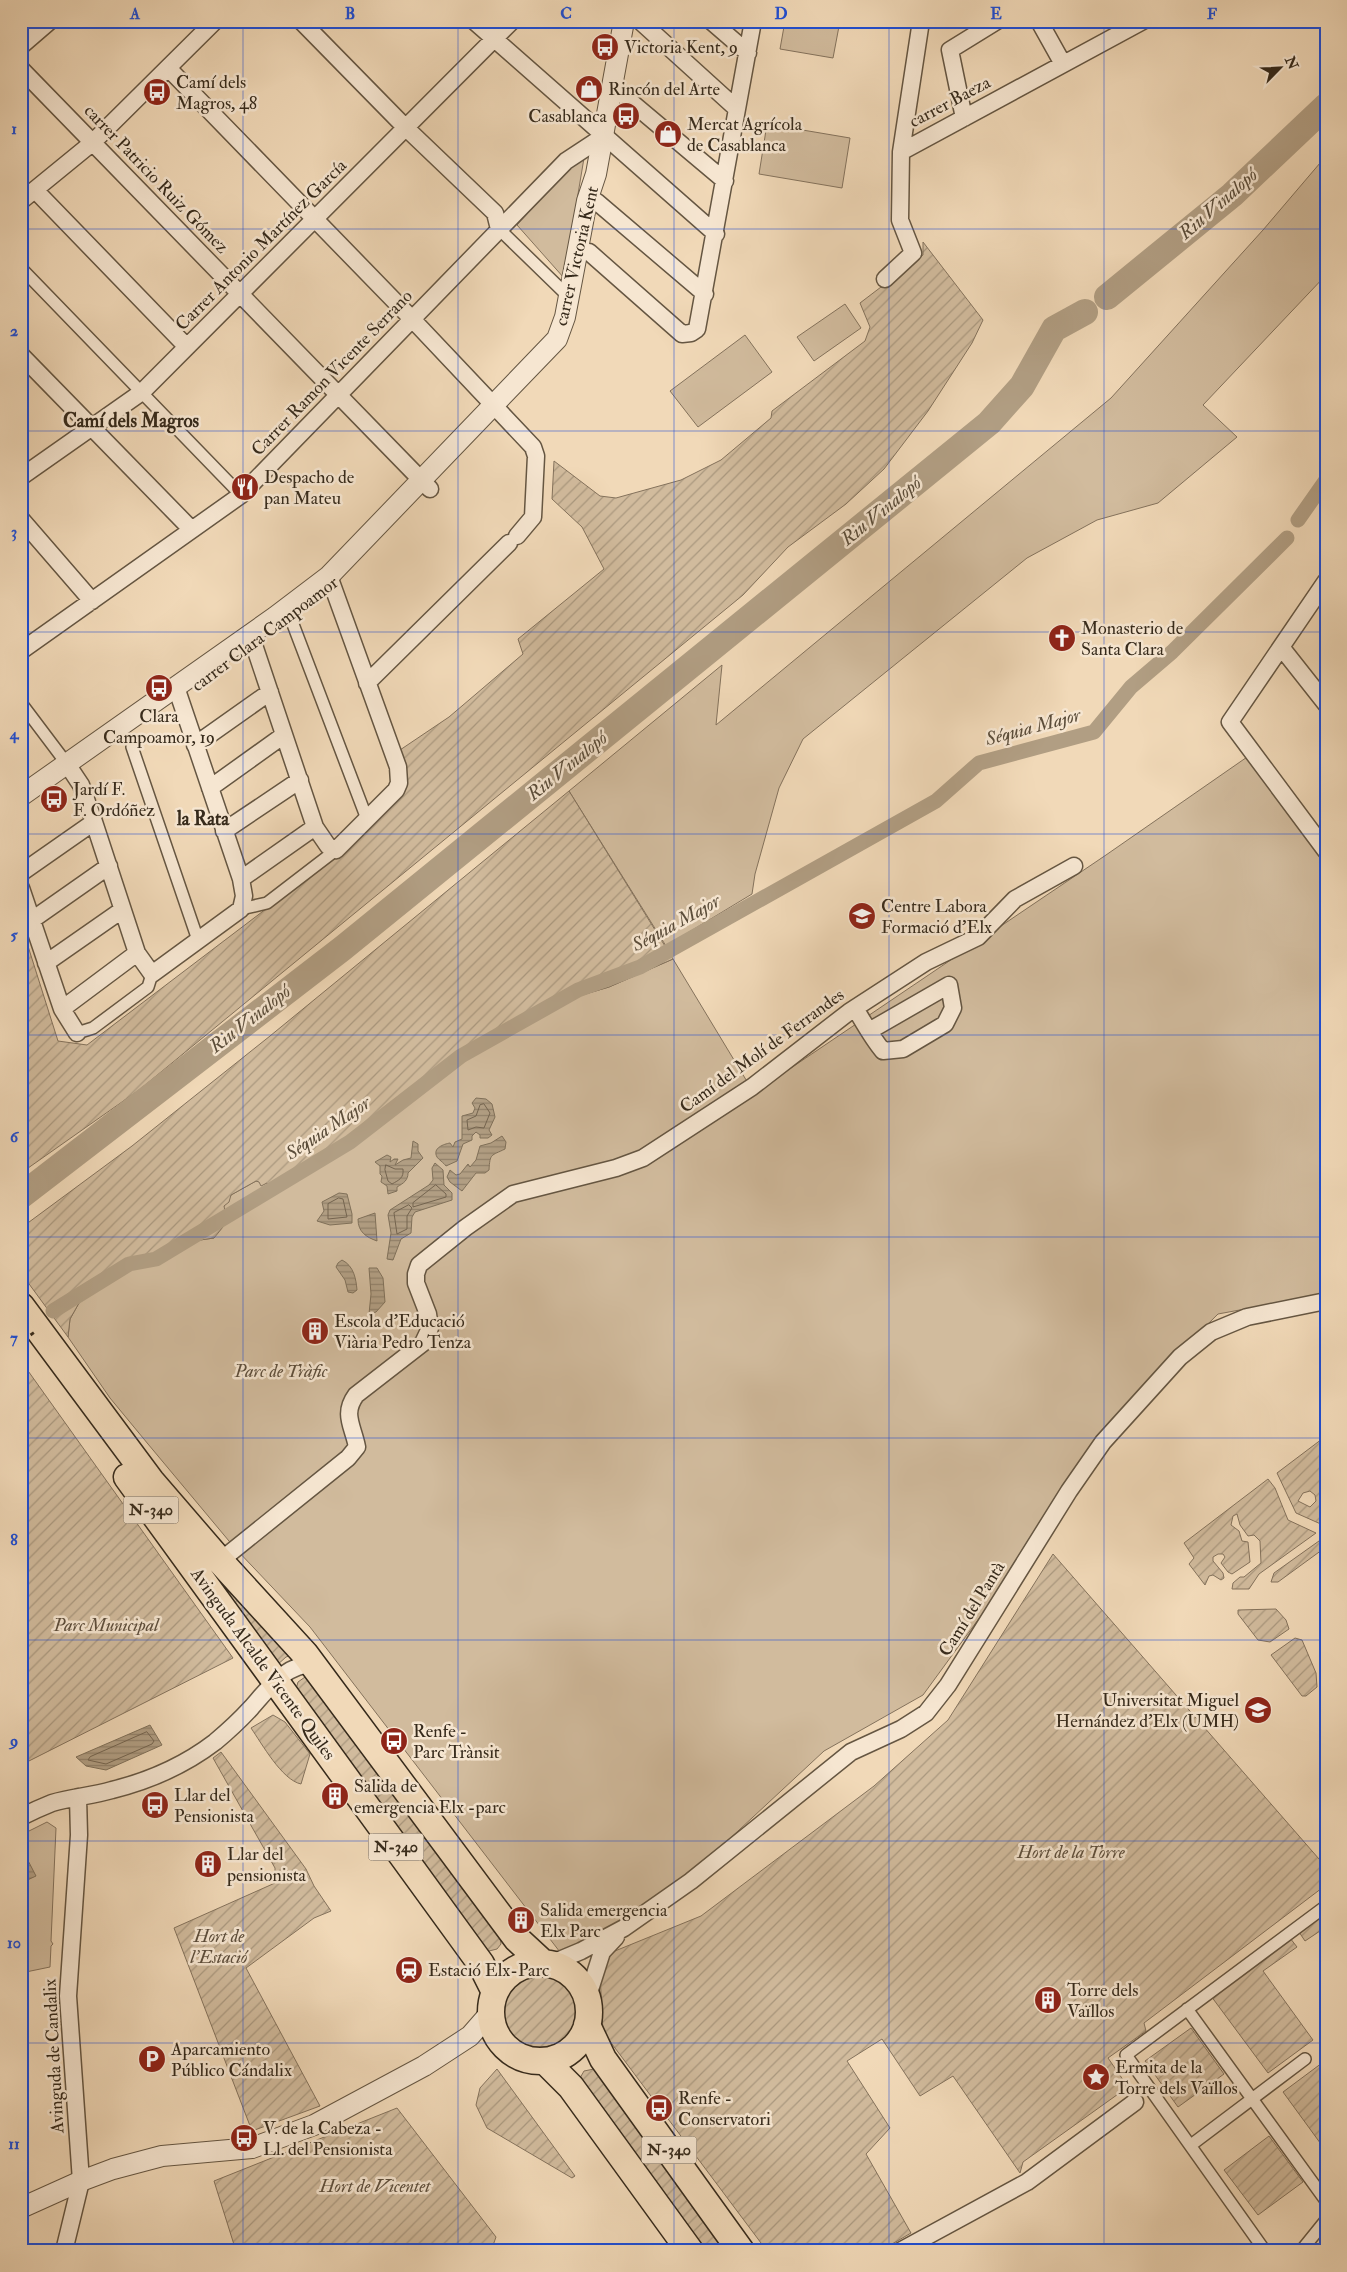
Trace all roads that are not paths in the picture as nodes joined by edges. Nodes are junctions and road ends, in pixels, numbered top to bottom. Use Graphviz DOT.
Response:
graph roads {
  1 [pos="50,21"];
  2 [pos="215,21"];
  3 [pos="301,21"];
  4 [pos="474,21"];
  5 [pos="512,21"];
  6 [pos="624,21"];
  7 [pos="640,21"];
  8 [pos="711,21"];
  9 [pos="753,21"];
  10 [pos="921,21"];
  11 [pos="997,21"];
  12 [pos="1039,21"];
  13 [pos="1143,21"];
  14 [pos="494,38"];
  15 [pos="21,46"];
  16 [pos="748,53"];
  17 [pos="1063,64"];
  18 [pos="168,68"];
  19 [pos="21,69"];
  20 [pos="612,86"];
  21 [pos="737,109"];
  22 [pos="964,118"];
  23 [pos="405,127"];
  24 [pos="604,136"];
  25 [pos="92,143"];
  26 [pos="901,152"];
  27 [pos="725,181"];
  28 [pos="35,190"];
  29 [pos="21,201"];
  30 [pos="592,202"];
  31 [pos="316,220"];
  32 [pos="500,230"];
  33 [pos="716,234"];
  34 [pos="589,252"];
  35 [pos="21,268"];
  36 [pos="885,279"];
  37 [pos="241,294"];
  38 [pos="705,294"];
  39 [pos="569,297"];
  40 [pos="413,320"];
  41 [pos="562,342"];
  42 [pos="187,347"];
  43 [pos="21,355"];
  44 [pos="142,392"];
  45 [pos="339,396"];
  46 [pos="498,410"];
  47 [pos="93,426"];
  48 [pos="21,477"];
  49 [pos="426,485"];
  50 [pos="241,495"];
  51 [pos="21,519"];
  52 [pos="192,529"];
  53 [pos="331,581"];
  54 [pos="1326,581"];
  55 [pos="92,601"];
  56 [pos="291,619"];
  57 [pos="251,641"];
  58 [pos="1281,648"];
  59 [pos="21,651"];
  60 [pos="367,683"];
  61 [pos="177,692"];
  62 [pos="270,692"];
  63 [pos="21,703"];
  64 [pos="1326,704"];
  65 [pos="284,734"];
  66 [pos="195,745"];
  67 [pos="132,748"];
  68 [pos="71,768"];
  69 [pos="300,780"];
  70 [pos="210,788"];
  71 [pos="21,796"];
  72 [pos="21,809"];
  73 [pos="367,820"];
  74 [pos="94,822"];
  75 [pos="315,827"];
  76 [pos="224,831"];
  77 [pos="336,850"];
  78 [pos="1326,851"];
  79 [pos="109,866"];
  80 [pos="1074,866"];
  81 [pos="21,874"];
  82 [pos="241,879"];
  83 [pos="21,888"];
  84 [pos="241,909"];
  85 [pos="122,910"];
  86 [pos="32,920"];
  87 [pos="198,940"];
  88 [pos="136,953"];
  89 [pos="46,963"];
  90 [pos="152,974"];
  91 [pos="856,1008"];
  92 [pos="62,1009"];
  93 [pos="869,1031"];
  94 [pos="77,1033"];
  95 [pos="1326,1302"];
  96 [pos="21,1306"];
  97 [pos="29,1333"];
  98 [pos="220,1561"];
  99 [pos="314,1664"];
  100 [pos="276,1681"];
  101 [pos="293,1704"];
  102 [pos="250,1709"];
  103 [pos="78,1797"];
  104 [pos="21,1817"];
  105 [pos="1326,1906"];
  106 [pos="624,1928"];
  107 [pos="547,1964"];
  108 [pos="587,1999"];
  109 [pos="493,2002"];
  110 [pos="1187,2009"];
  111 [pos="587,2025"];
  112 [pos="1305,2059"];
  113 [pos="545,2061"];
  114 [pos="1252,2100"];
  115 [pos="1135,2102"];
  116 [pos="1191,2146"];
  117 [pos="81,2181"];
  118 [pos="1326,2202"];
  119 [pos="21,2208"];
  120 [pos="1326,2220"];
  121 [pos="64,2251"];
  122 [pos="690,2251"];
  123 [pos="741,2251"];
  124 [pos="900,2251"];
  125 [pos="1265,2251"];
  126 [pos="1301,2251"];
  1 -- 15 [label="street"];
  2 -- 18 [label="street"];
  3 -- 23 [label="street"];
  4 -- 14 [label="street"];
  5 -- 14 [label="street, Carrer Antonio Martínez García"];
  6 -- 20 [label="street, carrer Victoria Kent"];
  7 -- 21 [label="street"];
  8 -- 16 [label="street"];
  9 -- 16 [label="street"];
  10 -- 26 [label="street"];
  11 -- 22 [label="street"];
  12 -- 17 [label="street"];
  13 -- 17 [label="street, carrer Baeza"];
  14 -- 23 [label="street, Carrer Antonio Martínez García"];
  14 -- 24 [label="street"];
  16 -- 21 [label="street"];
  17 -- 22 [label="street, carrer Baeza"];
  18 -- 25 [label="street"];
  18 -- 31 [label="street"];
  19 -- 25 [label="street, carrer Patricio Ruiz Gómez"];
  20 -- 24 [label="street, carrer Victoria Kent"];
  20 -- 27 [label="street"];
  21 -- 27 [label="street"];
  22 -- 26 [label="street, carrer Baeza"];
  23 -- 31 [label="street, Carrer Antonio Martínez García"];
  23 -- 32 [label="street"];
  24 -- 30 [label="street, carrer Victoria Kent"];
  24 -- 32 [label="street, Carrer Ramon Vicente Serrano"];
  24 -- 33 [label="street"];
  25 -- 28 [label="street"];
  25 -- 37 [label="street, carrer Patricio Ruiz Gómez"];
  26 -- 36 [label="street, carrer Baeza"];
  27 -- 33 [label="street"];
  28 -- 29 [label="street"];
  28 -- 42 [label="street"];
  30 -- 34 [label="street, carrer Victoria Kent"];
  30 -- 38 [label="street"];
  30 -- 39 [label="street, carrer Victoria Kent"];
  31 -- 37 [label="street, Carrer Antonio Martínez García"];
  31 -- 40 [label="street"];
  32 -- 39 [label="street"];
  32 -- 40 [label="street, Carrer Ramon Vicente Serrano"];
  33 -- 38 [label="street"];
  34 -- 38 [label="street"];
  34 -- 41 [label="street, carrer Victoria Kent"];
  35 -- 44 [label="street"];
  37 -- 42 [label="street, Carrer Antonio Martínez García"];
  37 -- 45 [label="street, carrer Patricio Ruiz Gómez"];
  39 -- 41 [label="street, carrer Victoria Kent"];
  40 -- 45 [label="street, Carrer Ramon Vicente Serrano"];
  40 -- 46 [label="street"];
  41 -- 46 [label="street, carrer Clara Campoamor"];
  42 -- 44 [label="street, Carrer Antonio Martínez García"];
  43 -- 47 [label="street"];
  44 -- 47 [label="street, Carrer Antonio Martínez García"];
  44 -- 50 [label="street"];
  45 -- 49 [label="street, carrer Patricio Ruiz Gómez"];
  45 -- 50 [label="street, Carrer Ramon Vicente Serrano"];
  46 -- 49 [label="street, carrer Clara Campoamor"];
  46 -- 60 [label="street"];
  47 -- 48 [label="street, Carrer Antonio Martínez García"];
  47 -- 52 [label="street"];
  49 -- 53 [label="street, carrer Clara Campoamor"];
  50 -- 52 [label="street, Carrer Ramon Vicente Serrano"];
  51 -- 55 [label="street"];
  52 -- 55 [label="street, Carrer Ramon Vicente Serrano"];
  53 -- 56 [label="street, carrer Clara Campoamor"];
  53 -- 57 [label="street, carrer Clara Campoamor"];
  53 -- 60 [label="street"];
  54 -- 58 [label="street"];
  55 -- 59 [label="street, Carrer Ramon Vicente Serrano"];
  56 -- 57 [label="street, carrer Clara Campoamor"];
  56 -- 73 [label="street"];
  57 -- 61 [label="street, carrer Clara Campoamor"];
  57 -- 62 [label="street"];
  58 -- 64 [label="street"];
  58 -- 78 [label="street"];
  60 -- 73 [label="street"];
  61 -- 66 [label="street"];
  61 -- 68 [label="street, carrer Clara Campoamor"];
  62 -- 65 [label="street"];
  62 -- 66 [label="street"];
  63 -- 68 [label="street"];
  65 -- 69 [label="street"];
  65 -- 70 [label="street"];
  66 -- 70 [label="street"];
  67 -- 87 [label="street"];
  68 -- 71 [label="street, carrer Clara Campoamor"];
  68 -- 72 [label="street, carrer Clara Campoamor"];
  68 -- 74 [label="street"];
  69 -- 75 [label="street"];
  69 -- 76 [label="street"];
  70 -- 76 [label="street"];
  73 -- 77 [label="street"];
  74 -- 79 [label="street"];
  74 -- 81 [label="street"];
  75 -- 77 [label="street"];
  75 -- 82 [label="street"];
  76 -- 82 [label="street"];
  77 -- 84 [label="street"];
  79 -- 85 [label="street"];
  79 -- 86 [label="street"];
  80 -- 91 [label="street, Camí del Molí de Ferrandes"];
  82 -- 84 [label="street"];
  83 -- 86 [label="street"];
  84 -- 87 [label="street"];
  85 -- 88 [label="street"];
  85 -- 89 [label="street"];
  86 -- 89 [label="street"];
  87 -- 90 [label="street"];
  88 -- 90 [label="street"];
  88 -- 92 [label="street"];
  89 -- 92 [label="street"];
  90 -- 94 [label="street"];
  91 -- 93 [label="street"];
  91 -- 98 [label="street, Camí del Molí de Ferrandes"];
  92 -- 94 [label="street"];
  93 -- 93 [label="street"];
  95 -- 106 [label="street, Camí del Pantà"];
  96 -- 97 [label="highway, N-340"];
  97 -- 98 [label="highway, Avinguda Alcalde Vicente Quiles / N-340"];
  97 -- 100 [label="highway, Avinguda Alcalde Vicente Quiles / N-340"];
  98 -- 99 [label="highway, Avinguda Alcalde Vicente Quiles / N-340"];
  99 -- 100 [label="street, Avinguda Alcalde Vicente Quiles"];
  99 -- 107 [label="highway, Avinguda Alcalde Vicente Quiles / N-340"];
  100 -- 101 [label="highway, Avinguda Alcalde Vicente Quiles / N-340"];
  100 -- 102 [label="street, Avinguda Alcalde Vicente Quiles"];
  101 -- 102 [label="street"];
  101 -- 109 [label="highway, Avinguda Alcalde Vicente Quiles / N-340"];
  102 -- 103 [label="street, Avinguda Alcalde Vicente Quiles"];
  103 -- 104 [label="street, Avinguda Alcalde Vicente Quiles"];
  103 -- 117 [label="street, Avinguda de Candalix"];
  105 -- 110 [label="street"];
  106 -- 107 [label="street, Camí del Pantà"];
  106 -- 108 [label="street, Camí del Pantà"];
  107 -- 108 [label="highway, N-340"];
  107 -- 109 [label="highway"];
  108 -- 111 [label="highway, N-340"];
  109 -- 113 [label="highway, N-340"];
  109 -- 117 [label="street"];
  110 -- 114 [label="street"];
  110 -- 116 [label="street"];
  111 -- 113 [label="highway"];
  111 -- 123 [label="highway, N-340"];
  112 -- 114 [label="street"];
  113 -- 122 [label="highway, N-340"];
  114 -- 116 [label="street"];
  114 -- 118 [label="street"];
  115 -- 124 [label="street"];
  116 -- 125 [label="street"];
  117 -- 119 [label="street"];
  117 -- 121 [label="street, Avinguda de Candalix"];
  120 -- 126 [label="street"];
}
